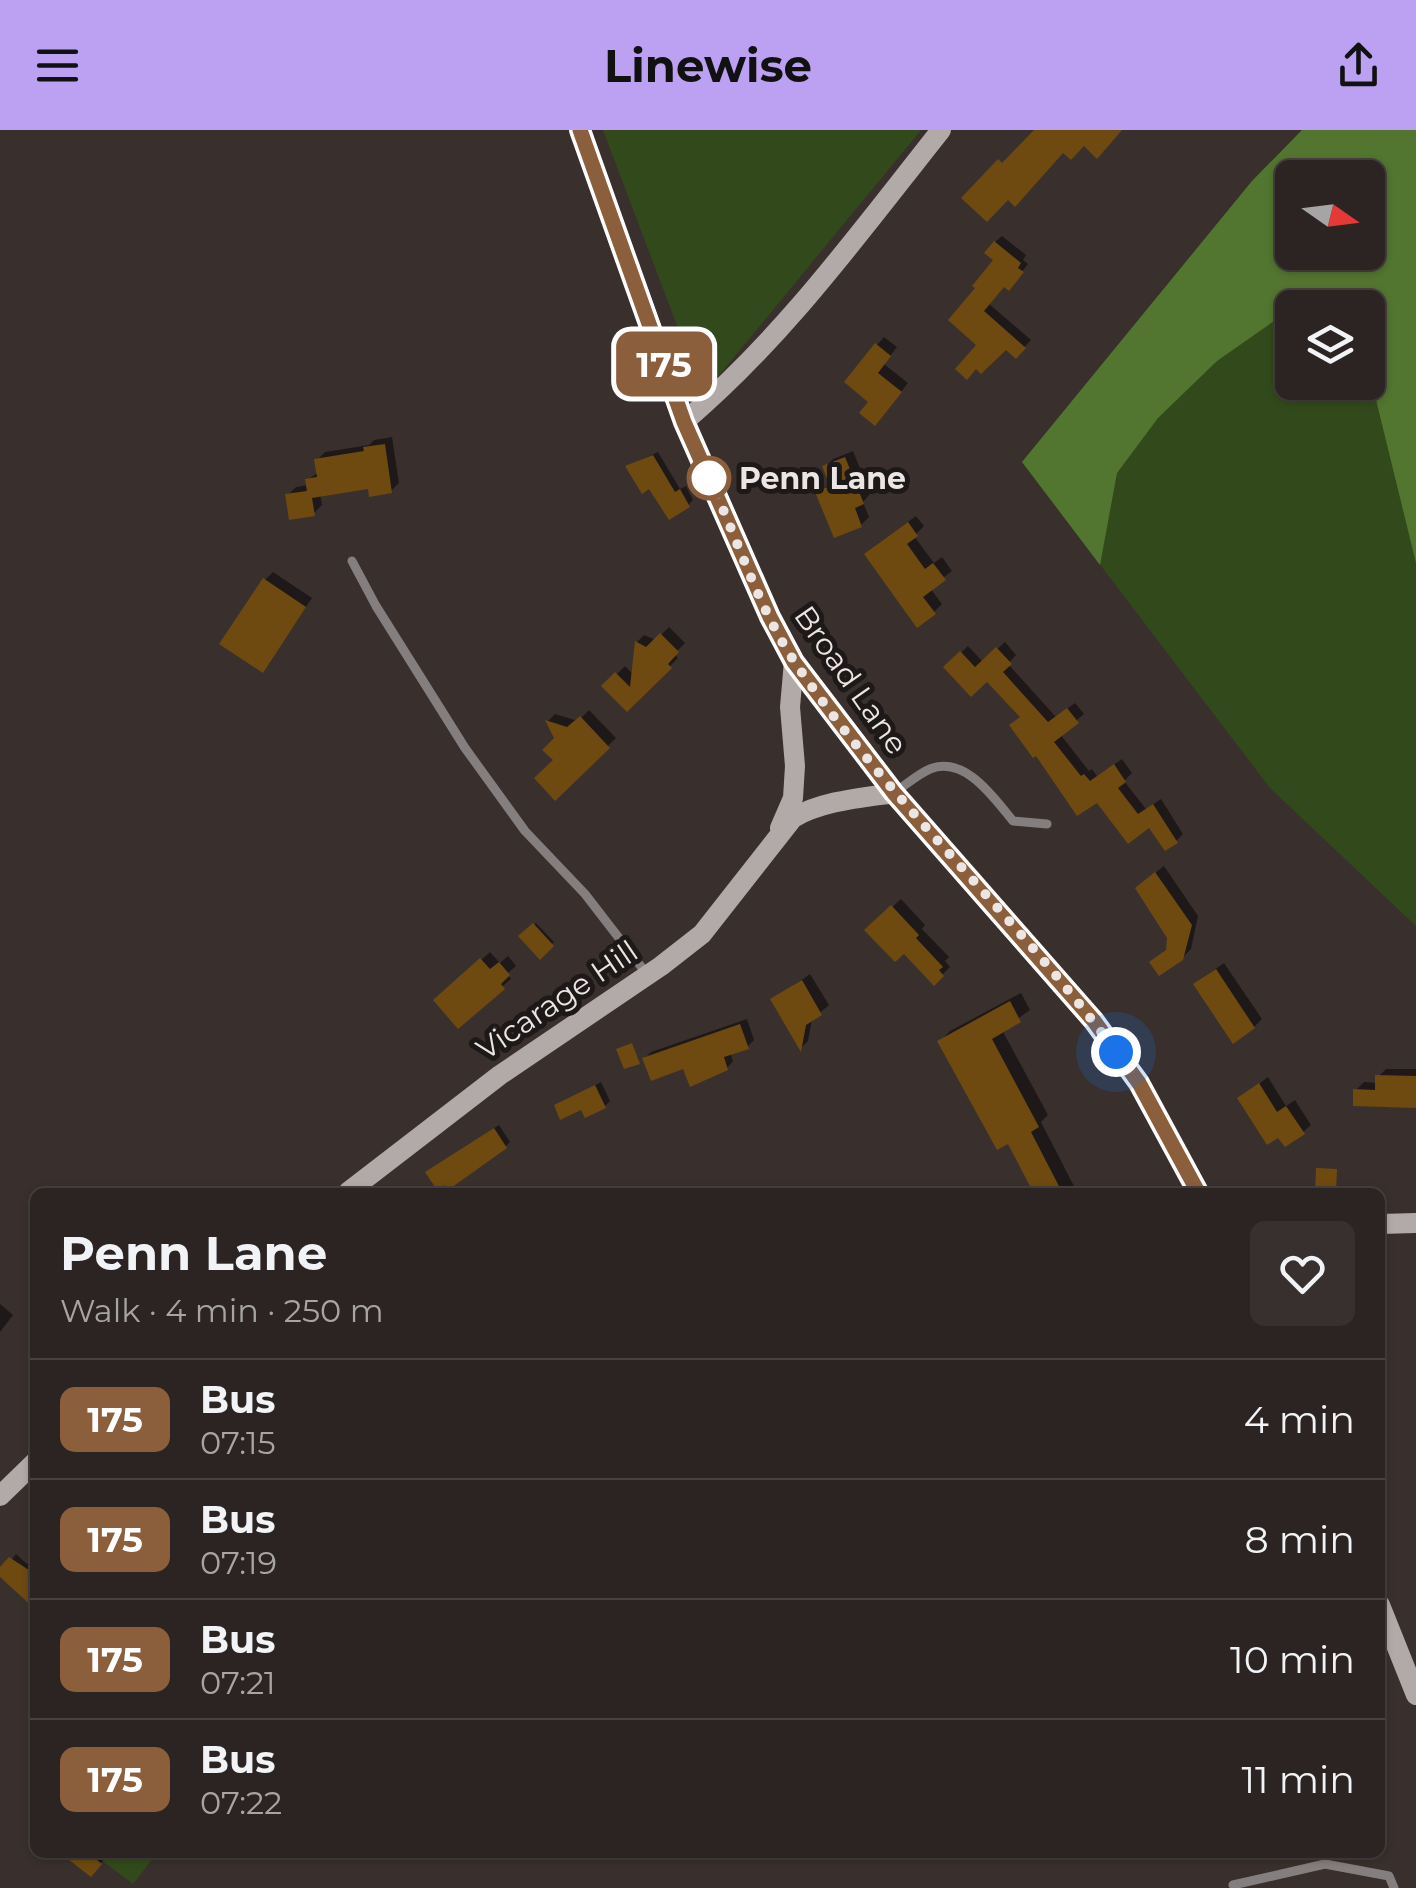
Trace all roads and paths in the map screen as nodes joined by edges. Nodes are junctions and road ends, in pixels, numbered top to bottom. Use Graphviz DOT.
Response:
graph roads {
  1 [pos="580,130"];
  2 [pos="941,130"];
  3 [pos="684,422"];
  4 [pos="352,561"];
  5 [pos="794,662"];
  6 [pos="894,793"];
  7 [pos="1047,824"];
  8 [pos="777,835"];
  9 [pos="648,975"];
  10 [pos="353,1188"];
  11 [pos="1196,1188"];
  12 [pos="1416,1223"];
  13 [pos="1385,1224"];
  14 [pos="30,1467"];
  15 [pos="0,1496"];
  16 [pos="1385,1618"];
  17 [pos="1416,1695"];
  18 [pos="1233,1885"];
  19 [pos="1394,1888"];
  1 -- 3 [label="street, Broad Lane"];
  2 -- 3 [label="street"];
  3 -- 5 [label="street, Broad Lane"];
  4 -- 9 [label="lane"];
  5 -- 6 [label="street, Broad Lane"];
  5 -- 8 [label="street, Vicarage Hill"];
  6 -- 7 [label="lane"];
  6 -- 8 [label="street, Vicarage Hill"];
  6 -- 11 [label="street, Broad Lane"];
  8 -- 9 [label="street, Vicarage Hill"];
  9 -- 10 [label="street, Vicarage Hill"];
  12 -- 13 [label="street"];
  14 -- 15 [label="street"];
  16 -- 17 [label="street"];
  18 -- 19 [label="lane"];
}
